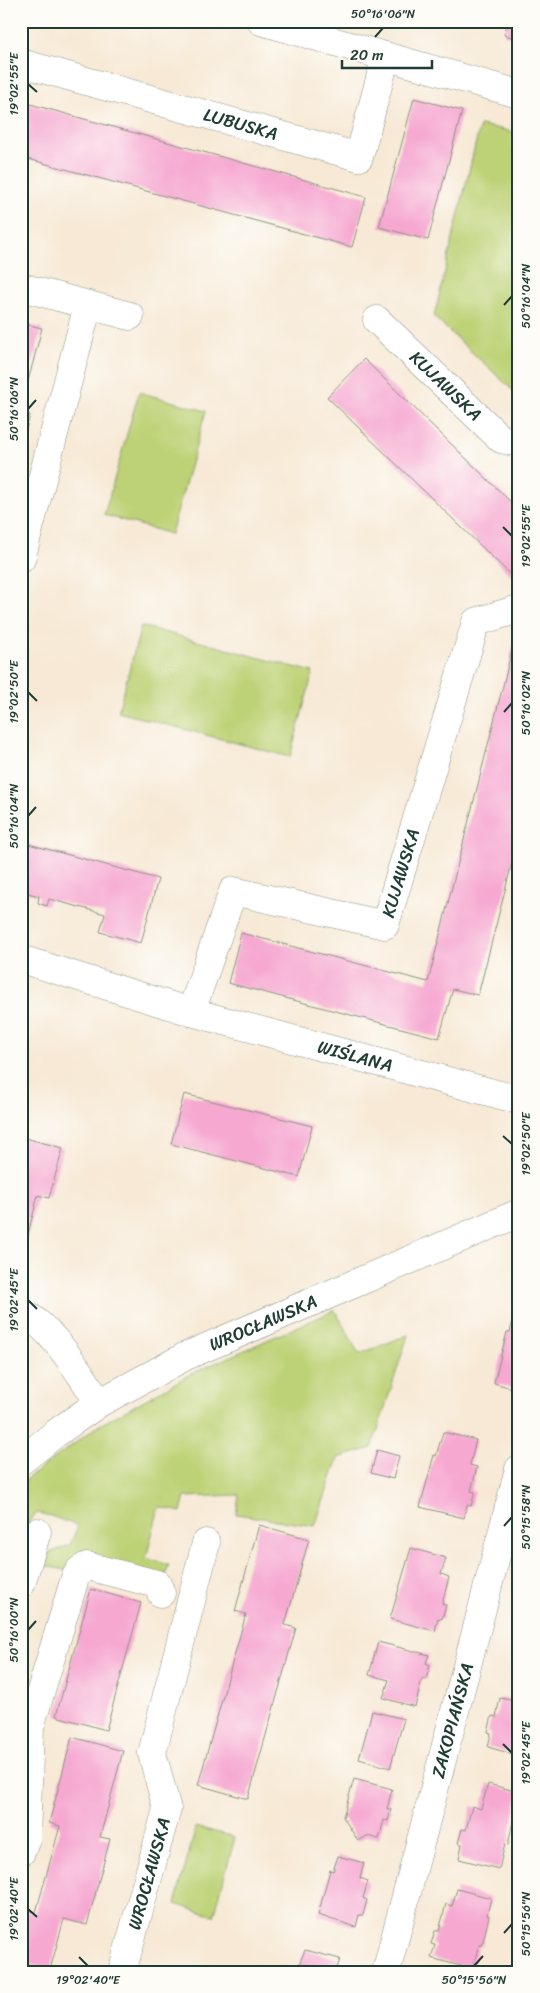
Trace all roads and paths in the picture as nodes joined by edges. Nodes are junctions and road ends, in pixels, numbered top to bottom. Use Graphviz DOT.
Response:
graph roads {
  1 [pos="261,21"];
  2 [pos="386,56"];
  3 [pos="21,63"];
  4 [pos="519,94"];
  5 [pos="21,287"];
  6 [pos="88,305"];
  7 [pos="130,316"];
  8 [pos="377,320"];
  9 [pos="519,443"];
  10 [pos="21,559"];
  11 [pos="519,609"];
  12 [pos="21,959"];
  13 [pos="192,1012"];
  14 [pos="519,1100"];
  15 [pos="519,1213"];
  16 [pos="21,1313"];
  17 [pos="99,1403"];
  18 [pos="21,1461"];
  19 [pos="519,1469"];
  20 [pos="37,1532"];
  21 [pos="206,1543"];
  22 [pos="21,1584"];
  23 [pos="192,1600"];
  24 [pos="26,1733"];
  25 [pos="21,1852"];
  26 [pos="122,1972"];
  27 [pos="386,1972"];
  1 -- 2 [label="street"];
  2 -- 3 [label="street, LUBUSKA"];
  2 -- 4 [label="street"];
  5 -- 6 [label="street"];
  6 -- 7 [label="street"];
  6 -- 10 [label="street"];
  8 -- 9 [label="street, KUJAWSKA"];
  11 -- 13 [label="street, KUJAWSKA"];
  12 -- 13 [label="street, WIŚLANA"];
  13 -- 14 [label="street, WIŚLANA"];
  15 -- 17 [label="street, WROCŁAWSKA"];
  16 -- 17 [label="street"];
  17 -- 18 [label="street, WROCŁAWSKA"];
  19 -- 27 [label="street, ZAKOPIAŃSKA"];
  20 -- 22 [label="street"];
  21 -- 23 [label="street, WROCŁAWSKA"];
  23 -- 24 [label="street"];
  23 -- 26 [label="street, WROCŁAWSKA"];
  24 -- 25 [label="street"];
}
